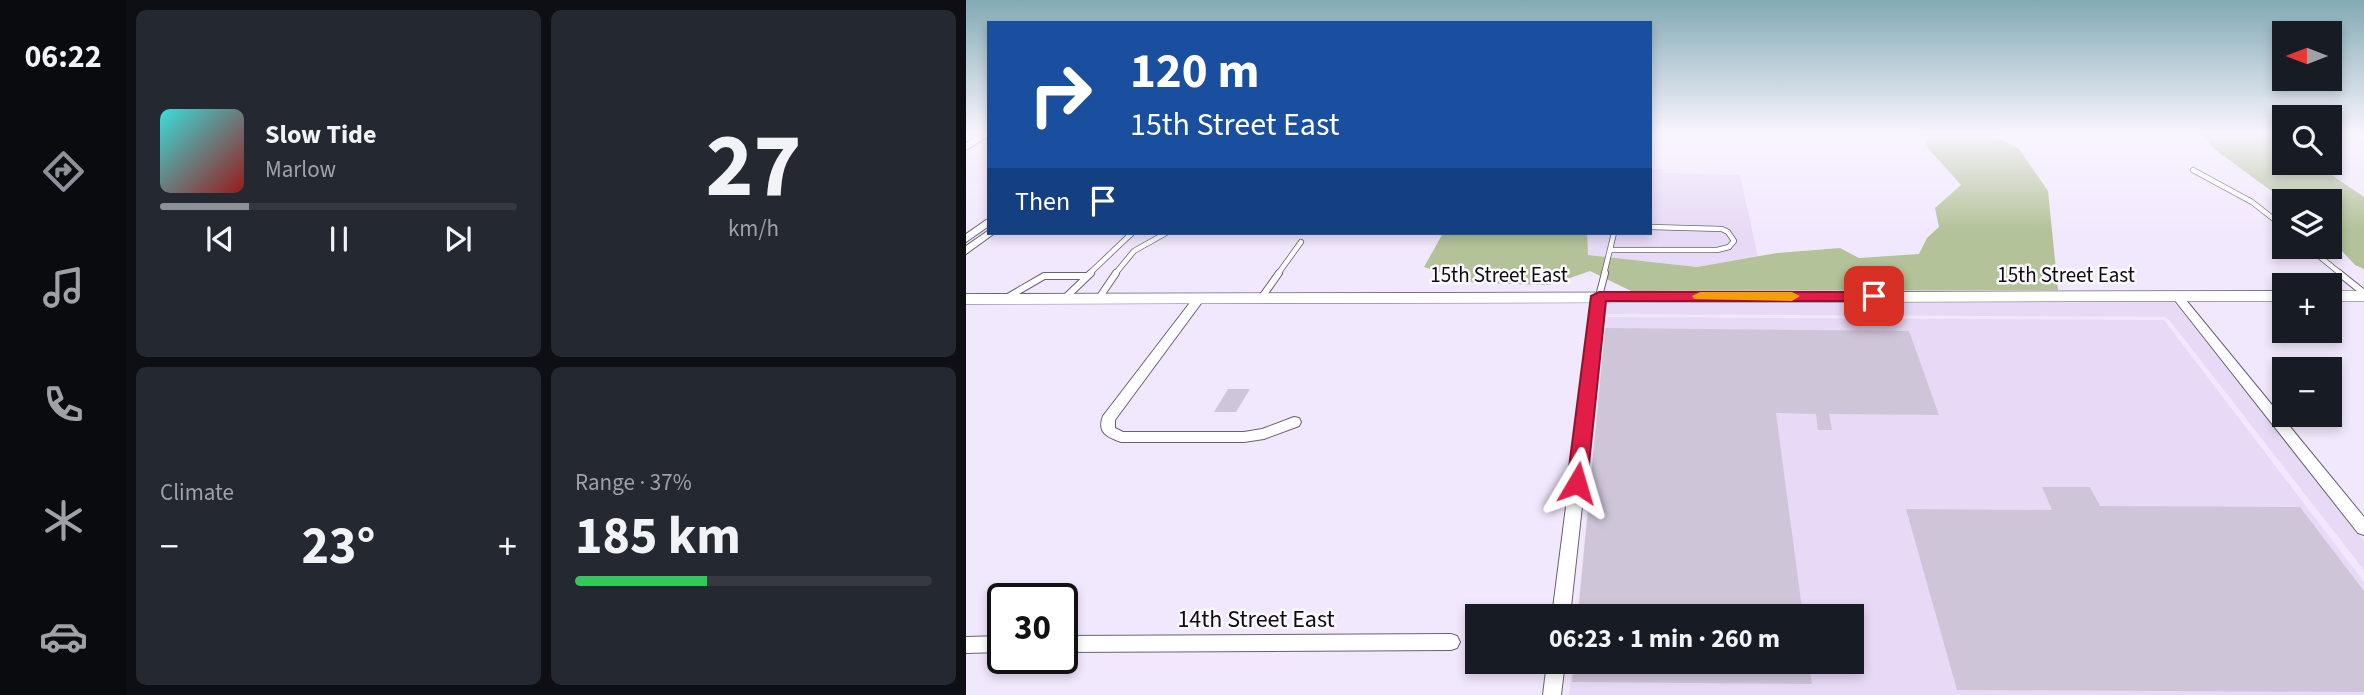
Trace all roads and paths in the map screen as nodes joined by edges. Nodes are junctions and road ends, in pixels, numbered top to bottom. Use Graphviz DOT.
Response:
graph roads {
  1 [pos="2193,170"];
  2 [pos="2272,218"];
  3 [pos="987,223"];
  4 [pos="1652,227"];
  5 [pos="987,235"];
  6 [pos="1130,235"];
  7 [pos="1161,235"];
  8 [pos="1614,235"];
  9 [pos="966,239"];
  10 [pos="1301,242"];
  11 [pos="1611,250"];
  12 [pos="966,251"];
  13 [pos="2322,259"];
  14 [pos="1088,276"];
  15 [pos="2364,295"];
  16 [pos="1599,296"];
  17 [pos="2177,296"];
  18 [pos="2272,296"];
  19 [pos="2342,296"];
  20 [pos="1262,297"];
  21 [pos="1065,298"];
  22 [pos="1099,298"];
  23 [pos="1199,298"];
  24 [pos="966,299"];
  25 [pos="1006,299"];
  26 [pos="1294,422"];
  27 [pos="2364,528"];
  28 [pos="1562,604"];
  29 [pos="1451,642"];
  30 [pos="987,644"];
  31 [pos="1078,644"];
  32 [pos="966,645"];
  33 [pos="1555,674"];
  34 [pos="1552,695"];
  1 -- 2 [label="lane"];
  3 -- 9 [label="street"];
  4 -- 11 [label="lane"];
  5 -- 12 [label="street"];
  6 -- 14 [label="lane"];
  7 -- 22 [label="lane"];
  8 -- 11 [label="lane"];
  10 -- 20 [label="lane"];
  11 -- 16 [label="lane"];
  13 -- 15 [label="lane"];
  14 -- 21 [label="lane"];
  14 -- 25 [label="lane"];
  15 -- 19 [label="main road"];
  16 -- 17 [label="main road, 15th Street East"];
  16 -- 20 [label="main road, 15th Street East"];
  16 -- 28 [label="street"];
  17 -- 18 [label="main road, 15th Street East"];
  17 -- 27 [label="street"];
  20 -- 23 [label="main road, 15th Street East"];
  21 -- 22 [label="main road, 15th Street East"];
  21 -- 25 [label="main road, 15th Street East"];
  22 -- 23 [label="main road, 15th Street East"];
  23 -- 26 [label="street"];
  24 -- 25 [label="main road, 15th Street East"];
  29 -- 31 [label="street, 14th Street East"];
  30 -- 32 [label="street"];
  33 -- 34 [label="street"];
}
